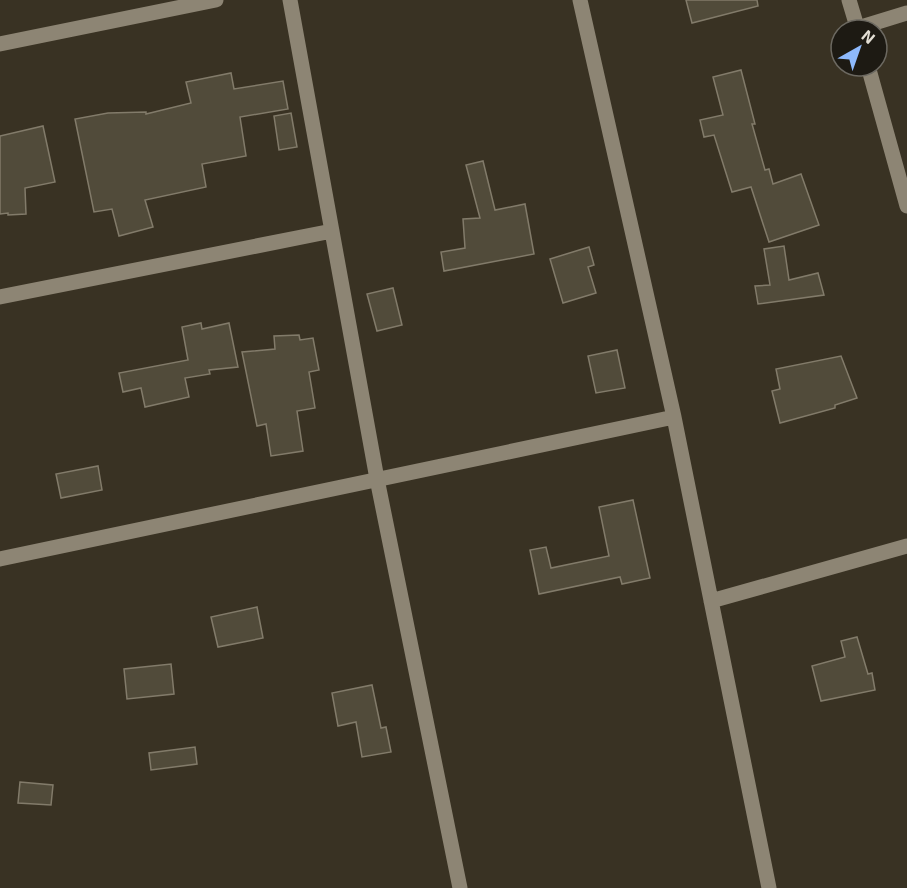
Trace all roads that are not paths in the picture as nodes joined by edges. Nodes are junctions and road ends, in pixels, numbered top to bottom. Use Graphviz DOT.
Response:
graph roads {
  1 [pos="216,0"];
  2 [pos="290,0"];
  3 [pos="580,0"];
  4 [pos="849,0"];
  5 [pos="907,13"];
  6 [pos="855,18"];
  7 [pos="889,19"];
  8 [pos="0,44"];
  9 [pos="871,78"];
  10 [pos="907,206"];
  11 [pos="332,231"];
  12 [pos="0,297"];
  13 [pos="674,417"];
  14 [pos="377,479"];
  15 [pos="907,546"];
  16 [pos="0,559"];
  17 [pos="711,601"];
  18 [pos="460,888"];
  19 [pos="769,888"];
  1 -- 8 [label="street"];
  2 -- 11 [label="street"];
  3 -- 13 [label="street"];
  4 -- 6 [label="street"];
  5 -- 7 [label="street"];
  9 -- 10 [label="street"];
  11 -- 12 [label="street"];
  11 -- 14 [label="street"];
  13 -- 14 [label="street"];
  13 -- 17 [label="street"];
  14 -- 16 [label="street"];
  14 -- 18 [label="street"];
  15 -- 17 [label="street"];
  17 -- 19 [label="street"];
}
